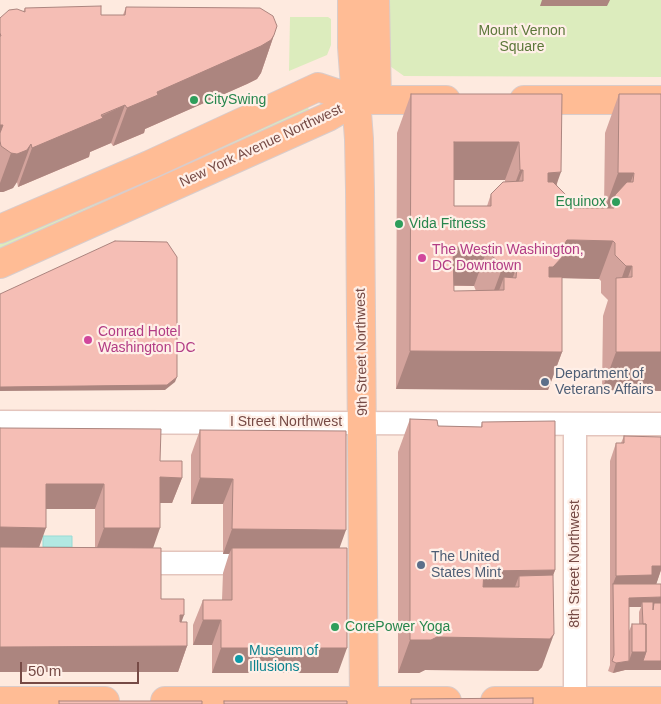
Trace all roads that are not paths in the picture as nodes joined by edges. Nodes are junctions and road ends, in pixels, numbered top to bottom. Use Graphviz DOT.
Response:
graph roads {
  1 [pos="352,0"];
  2 [pos="375,0"];
  3 [pos="367,100"];
  4 [pos="472,100"];
  5 [pos="502,100"];
  6 [pos="661,100"];
  7 [pos="0,229"];
  8 [pos="0,264"];
  9 [pos="0,422"];
  10 [pos="363,423"];
  11 [pos="575,424"];
  12 [pos="661,424"];
  13 [pos="106,563"];
  14 [pos="282,563"];
  15 [pos="0,701"];
  16 [pos="661,701"];
  17 [pos="364,702"];
  18 [pos="574,702"];
  1 -- 3 [label="main road, 9th Street Northwest"];
  2 -- 3 [label="main road, 9th Street Northwest"];
  3 -- 4 [label="main road"];
  3 -- 7 [label="main road, New York Avenue Northwest"];
  3 -- 8 [label="main road, New York Avenue Northwest"];
  3 -- 10 [label="main road, 9th Street Northwest"];
  5 -- 6 [label="main road"];
  9 -- 10 [label="street, I Street Northwest"];
  10 -- 11 [label="street, I Street Northwest"];
  10 -- 17 [label="main road, 9th Street Northwest"];
  11 -- 12 [label="street, I Street Northwest"];
  11 -- 18 [label="street, 8th Street Northwest"];
  13 -- 14 [label="street"];
  15 -- 17 [label="main road"];
  16 -- 18 [label="main road"];
  17 -- 18 [label="main road"];
}
